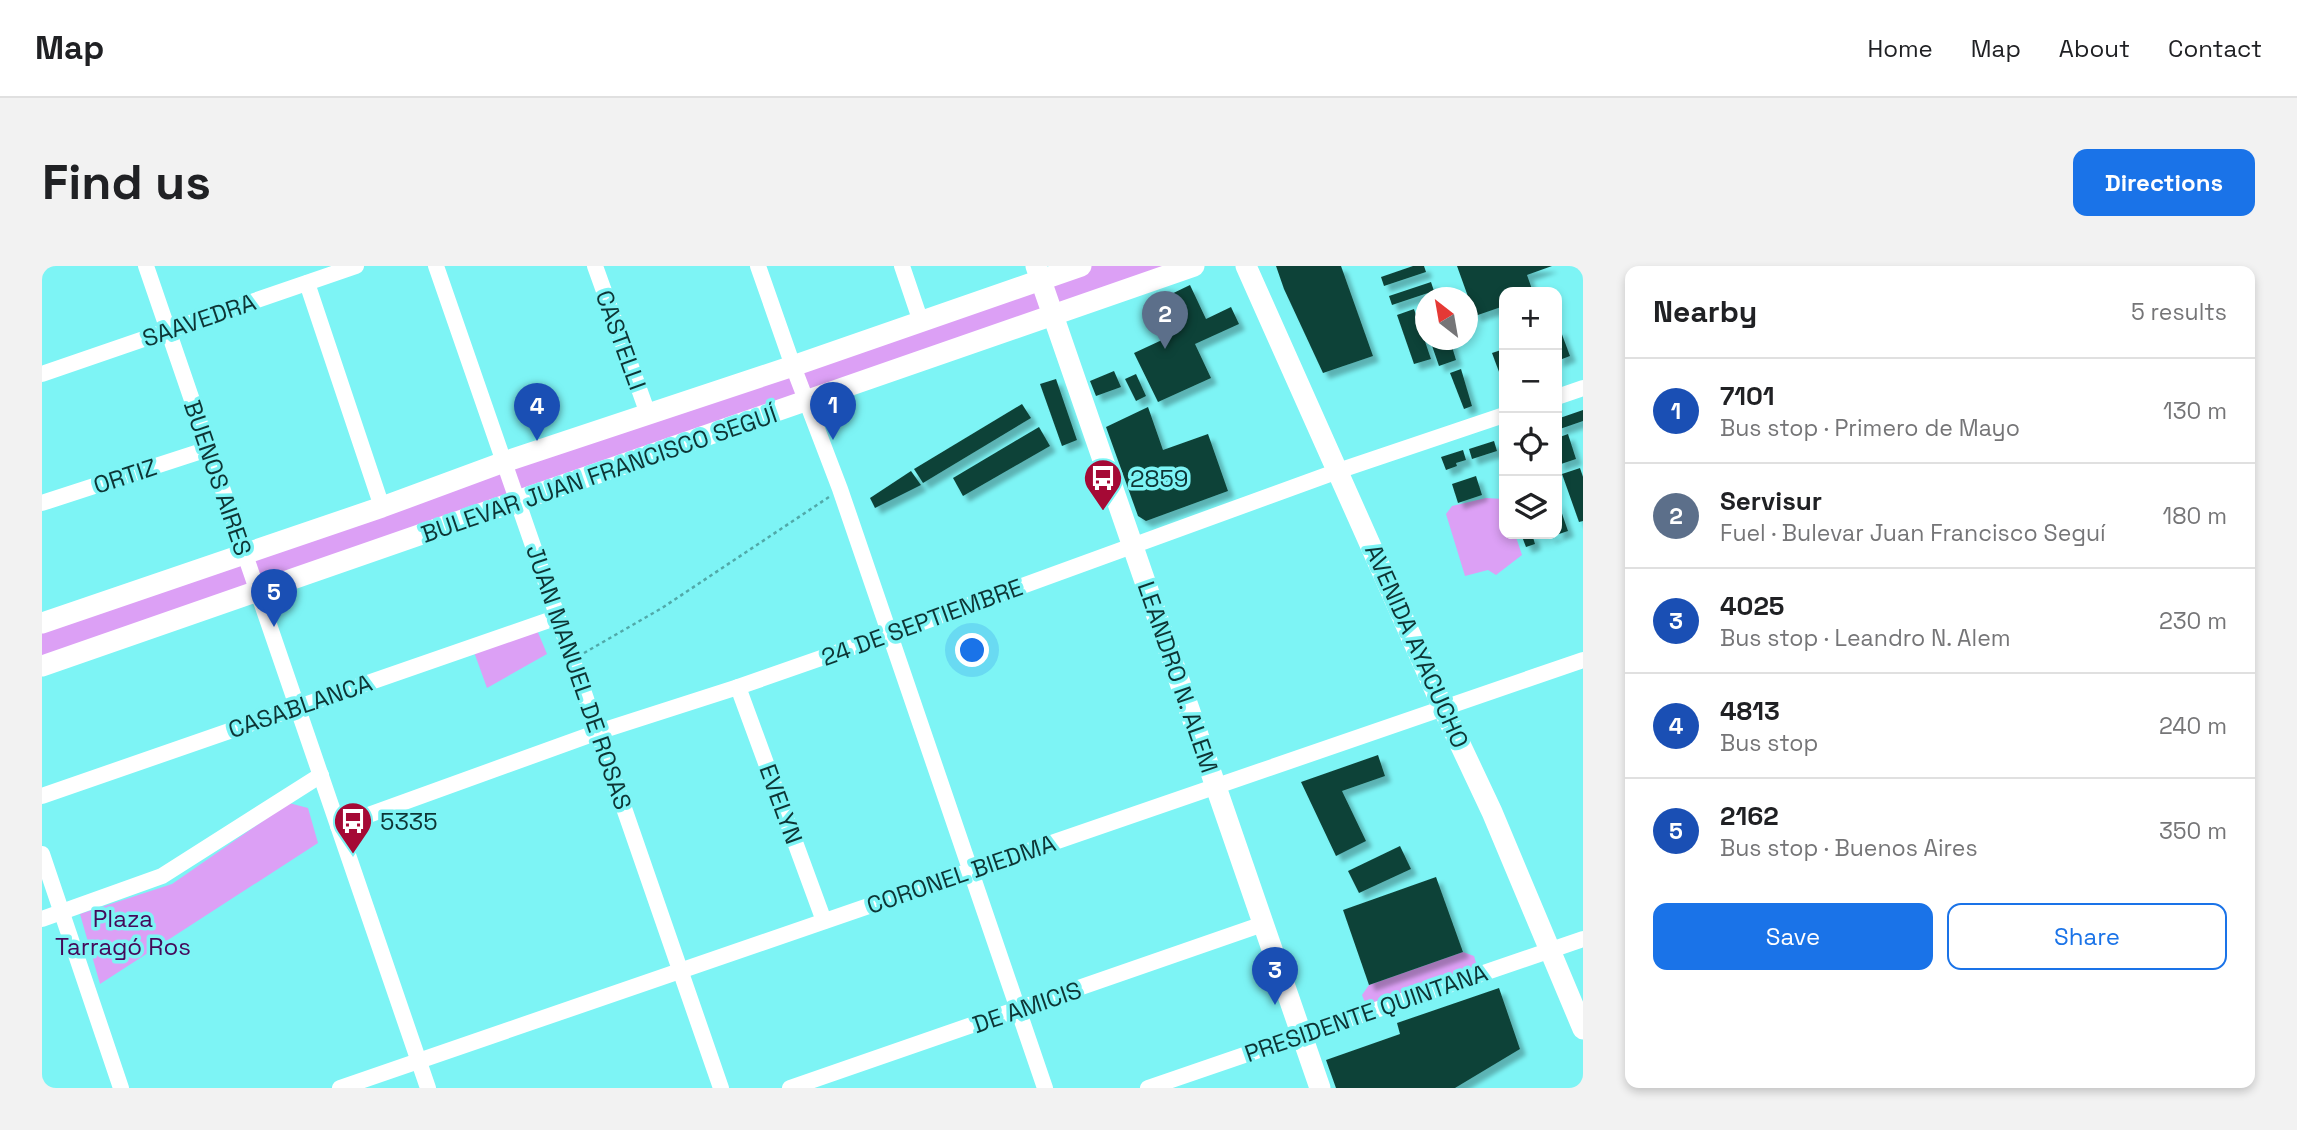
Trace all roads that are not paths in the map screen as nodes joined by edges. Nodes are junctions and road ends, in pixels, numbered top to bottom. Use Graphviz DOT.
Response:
graph roads {
  1 [pos="146,266"];
  2 [pos="356,266"];
  3 [pos="436,266"];
  4 [pos="595,266"];
  5 [pos="758,266"];
  6 [pos="902,266"];
  7 [pos="1081,266"];
  8 [pos="1194,266"];
  9 [pos="1246,266"];
  10 [pos="1038,273"];
  11 [pos="307,283"];
  12 [pos="1054,315"];
  13 [pos="921,322"];
  14 [pos="168,331"];
  15 [pos="793,366"];
  16 [pos="42,374"];
  17 [pos="1583,388"];
  18 [pos="1562,395"];
  19 [pos="807,401"];
  20 [pos="648,414"];
  21 [pos="1499,417"];
  22 [pos="208,449"];
  23 [pos="504,462"];
  24 [pos="1338,471"];
  25 [pos="518,502"];
  26 [pos="42,503"];
  27 [pos="382,506"];
  28 [pos="1133,546"];
  29 [pos="244,553"];
  30 [pos="258,593"];
  31 [pos="558,617"];
  32 [pos="42,623"];
  33 [pos="890,634"];
  34 [pos="1583,660"];
  35 [pos="42,666"];
  36 [pos="738,687"];
  37 [pos="297,707"];
  38 [pos="1443,708"];
  39 [pos="598,732"];
  40 [pos="321,775"];
  41 [pos="1216,786"];
  42 [pos="42,796"];
  43 [pos="338,827"];
  44 [pos="42,854"];
  45 [pos="971,871"];
  46 [pos="61,913"];
  47 [pos="42,919"];
  48 [pos="824,921"];
  49 [pos="1263,924"];
  50 [pos="1583,939"];
  51 [pos="1550,950"];
  52 [pos="680,971"];
  53 [pos="1018,1010"];
  54 [pos="1583,1029"];
  55 [pos="1302,1035"];
  56 [pos="419,1061"];
  57 [pos="121,1088"];
  58 [pos="340,1088"];
  59 [pos="428,1088"];
  60 [pos="721,1088"];
  61 [pos="790,1088"];
  62 [pos="1045,1088"];
  63 [pos="1148,1088"];
  64 [pos="1320,1088"];
  1 -- 14 [label="street, BUENOS AIRES"];
  2 -- 11 [label="street, SAAVEDRA"];
  3 -- 23 [label="street, JUAN MANUEL DE ROSAS"];
  4 -- 20 [label="street, CASTELLI"];
  5 -- 15 [label="street"];
  6 -- 13 [label="street"];
  7 -- 10 [label="main road, BULEVAR JUAN FRANCISCO SEGUÍ"];
  8 -- 12 [label="main road, BULEVAR JUAN FRANCISCO SEGUÍ"];
  9 -- 24 [label="main road, AVENIDA AYACUCHO"];
  10 -- 12 [label="main road, LEANDRO N. ALEM"];
  10 -- 13 [label="main road, BULEVAR JUAN FRANCISCO SEGUÍ"];
  11 -- 14 [label="street, SAAVEDRA"];
  11 -- 27 [label="street"];
  12 -- 19 [label="main road, BULEVAR JUAN FRANCISCO SEGUÍ"];
  12 -- 28 [label="main road, LEANDRO N. ALEM"];
  13 -- 15 [label="main road, BULEVAR JUAN FRANCISCO SEGUÍ"];
  14 -- 16 [label="street, SAAVEDRA"];
  14 -- 22 [label="street, BUENOS AIRES"];
  15 -- 19 [label="street"];
  15 -- 20 [label="main road, BULEVAR JUAN FRANCISCO SEGUÍ"];
  17 -- 18 [label="street"];
  19 -- 25 [label="main road, BULEVAR JUAN FRANCISCO SEGUÍ"];
  19 -- 33 [label="street"];
  20 -- 23 [label="main road, BULEVAR JUAN FRANCISCO SEGUÍ"];
  21 -- 24 [label="street, 24 DE SEPTIEMBRE"];
  22 -- 26 [label="street, ORTIZ"];
  22 -- 29 [label="street, BUENOS AIRES"];
  23 -- 25 [label="street, JUAN MANUEL DE ROSAS"];
  23 -- 27 [label="main road, BULEVAR JUAN FRANCISCO SEGUÍ"];
  24 -- 28 [label="street, 24 DE SEPTIEMBRE"];
  24 -- 38 [label="main road, AVENIDA AYACUCHO"];
  25 -- 30 [label="main road, BULEVAR JUAN FRANCISCO SEGUÍ"];
  25 -- 31 [label="street, JUAN MANUEL DE ROSAS"];
  27 -- 29 [label="main road, BULEVAR JUAN FRANCISCO SEGUÍ"];
  28 -- 33 [label="street, 24 DE SEPTIEMBRE"];
  28 -- 41 [label="main road, LEANDRO N. ALEM"];
  29 -- 30 [label="street, BUENOS AIRES"];
  29 -- 32 [label="main road, BULEVAR JUAN FRANCISCO SEGUÍ"];
  30 -- 35 [label="main road, BULEVAR JUAN FRANCISCO SEGUÍ"];
  30 -- 37 [label="street, BUENOS AIRES"];
  31 -- 37 [label="street, CASABLANCA"];
  31 -- 39 [label="street, JUAN MANUEL DE ROSAS"];
  33 -- 36 [label="street, 24 DE SEPTIEMBRE"];
  33 -- 45 [label="street"];
  34 -- 38 [label="street, CORONEL BIEDMA"];
  36 -- 39 [label="street, 24 DE SEPTIEMBRE"];
  36 -- 48 [label="street, EVELYN"];
  37 -- 40 [label="street, BUENOS AIRES"];
  37 -- 42 [label="street, CASABLANCA"];
  38 -- 41 [label="street, CORONEL BIEDMA"];
  38 -- 51 [label="main road, AVENIDA AYACUCHO"];
  39 -- 43 [label="street, 24 DE SEPTIEMBRE"];
  39 -- 52 [label="street, JUAN MANUEL DE ROSAS"];
  40 -- 43 [label="street, BUENOS AIRES"];
  40 -- 46 [label="street"];
  41 -- 45 [label="street, CORONEL BIEDMA"];
  41 -- 49 [label="main road, LEANDRO N. ALEM"];
  43 -- 56 [label="street, BUENOS AIRES"];
  44 -- 46 [label="street"];
  45 -- 48 [label="street, CORONEL BIEDMA"];
  45 -- 53 [label="street"];
  46 -- 47 [label="street"];
  46 -- 57 [label="street"];
  48 -- 52 [label="street, CORONEL BIEDMA"];
  49 -- 53 [label="street, DE AMICIS"];
  49 -- 55 [label="main road, LEANDRO N. ALEM"];
  50 -- 51 [label="street, PRESIDENTE QUINTANA"];
  51 -- 54 [label="main road, AVENIDA AYACUCHO"];
  51 -- 55 [label="street, PRESIDENTE QUINTANA"];
  52 -- 56 [label="street, CORONEL BIEDMA"];
  52 -- 60 [label="street, JUAN MANUEL DE ROSAS"];
  53 -- 61 [label="street, DE AMICIS"];
  53 -- 62 [label="street"];
  55 -- 63 [label="street, PRESIDENTE QUINTANA"];
  55 -- 64 [label="main road, LEANDRO N. ALEM"];
  56 -- 58 [label="street, CORONEL BIEDMA"];
  56 -- 59 [label="street, BUENOS AIRES"];
}
